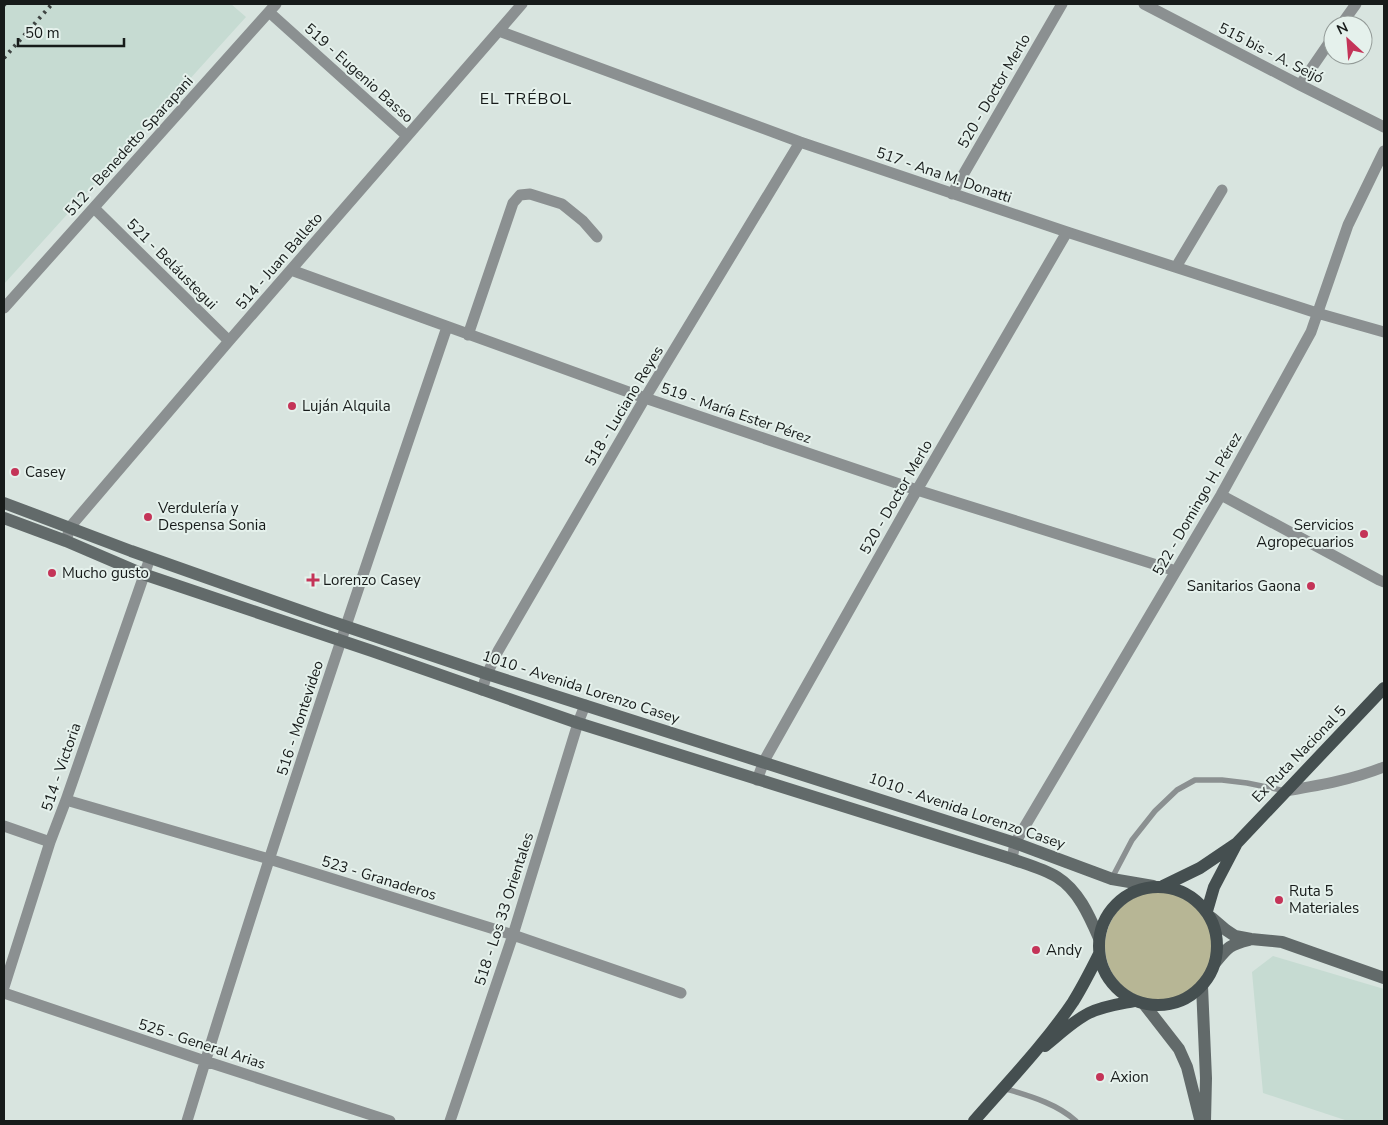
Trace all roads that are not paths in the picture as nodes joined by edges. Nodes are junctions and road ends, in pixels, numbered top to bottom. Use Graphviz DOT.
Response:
graph roads {
  1 [pos="522,4"];
  2 [pos="1062,4"];
  3 [pos="1144,4"];
  4 [pos="1356,4"];
  5 [pos="273,8"];
  6 [pos="1348,15"];
  7 [pos="499,30"];
  8 [pos="1323,52"];
  9 [pos="1300,85"];
  10 [pos="1384,127"];
  11 [pos="407,136"];
  12 [pos="800,142"];
  13 [pos="1384,152"];
  14 [pos="1222,190"];
  15 [pos="952,194"];
  16 [pos="94,208"];
  17 [pos="1068,232"];
  18 [pos="597,237"];
  19 [pos="1176,267"];
  20 [pos="291,270"];
  21 [pos="4,308"];
  22 [pos="1317,313"];
  23 [pos="447,327"];
  24 [pos="1384,332"];
  25 [pos="468,335"];
  26 [pos="229,341"];
  27 [pos="645,398"];
  28 [pos="917,490"];
  29 [pos="1221,495"];
  30 [pos="4,503"];
  31 [pos="4,518"];
  32 [pos="70,527"];
  33 [pos="66,541"];
  34 [pos="150,558"];
  35 [pos="1176,571"];
  36 [pos="144,574"];
  37 [pos="1384,582"];
  38 [pos="345,626"];
  39 [pos="341,641"];
  40 [pos="487,674"];
  41 [pos="1384,688"];
  42 [pos="482,690"];
  43 [pos="585,705"];
  44 [pos="578,723"];
  45 [pos="764,761"];
  46 [pos="1384,767"];
  47 [pos="757,780"];
  48 [pos="1286,790"];
  49 [pos="66,800"];
  50 [pos="4,826"];
  51 [pos="50,842"];
  52 [pos="1015,842"];
  53 [pos="1237,843"];
  54 [pos="270,859"];
  55 [pos="1012,859"];
  56 [pos="1112,879"];
  57 [pos="1158,886"];
  58 [pos="1210,915"];
  59 [pos="513,934"];
  60 [pos="1099,938"];
  61 [pos="1251,939"];
  62 [pos="1099,954"];
  63 [pos="1215,963"];
  64 [pos="1384,978"];
  65 [pos="1202,986"];
  66 [pos="4,987"];
  67 [pos="4,993"];
  68 [pos="681,993"];
  69 [pos="1139,1002"];
  70 [pos="205,1061"];
  71 [pos="1026,1062"];
  72 [pos="1003,1088"];
  73 [pos="187,1121"];
  74 [pos="390,1121"];
  75 [pos="450,1121"];
  76 [pos="974,1121"];
  77 [pos="1076,1121"];
  78 [pos="1203,1121"];
  1 -- 7 [label="street, 514 - Juan Balleto"];
  2 -- 15 [label="street, 520 - Doctor Merlo"];
  3 -- 9 [label="street, 515 bis - A. Seijó"];
  4 -- 6 [label="street"];
  5 -- 11 [label="street, 519 - Eugenio Basso"];
  5 -- 16 [label="street, 512 - Benedetto Sparapani"];
  7 -- 11 [label="street, 514 - Juan Balleto"];
  7 -- 12 [label="street, 517 - Ana M. Donatti"];
  8 -- 9 [label="street"];
  9 -- 10 [label="street, 515 bis - A. Seijó"];
  11 -- 20 [label="street, 514 - Juan Balleto"];
  12 -- 15 [label="street, 517 - Ana M. Donatti"];
  12 -- 27 [label="street, 518 - Luciano Reyes"];
  13 -- 22 [label="street, 522 - Domingo H. Pérez"];
  14 -- 19 [label="street"];
  15 -- 17 [label="street, 517 - Ana M. Donatti"];
  16 -- 21 [label="street, 512 - Benedetto Sparapani"];
  16 -- 26 [label="street, 521 - Beláustegui"];
  17 -- 19 [label="street, 517 - Ana M. Donatti"];
  17 -- 28 [label="street, 520 - Doctor Merlo"];
  18 -- 25 [label="street"];
  19 -- 22 [label="street, 517 - Ana M. Donatti"];
  20 -- 23 [label="street, 519 - María Ester Pérez"];
  20 -- 26 [label="street, 514 - Juan Balleto"];
  22 -- 24 [label="street, 517 - Ana M. Donatti"];
  22 -- 29 [label="street, 522 - Domingo H. Pérez"];
  23 -- 25 [label="street, 519 - María Ester Pérez"];
  23 -- 38 [label="street, 516 - Montevideo"];
  25 -- 27 [label="street, 519 - María Ester Pérez"];
  26 -- 32 [label="street, 514 - Juan Balleto"];
  27 -- 28 [label="street, 519 - María Ester Pérez"];
  27 -- 40 [label="street, 518 - Luciano Reyes"];
  28 -- 35 [label="street, 519 - María Ester Pérez"];
  28 -- 45 [label="street, 520 - Doctor Merlo"];
  29 -- 35 [label="street, 522 - Domingo H. Pérez"];
  29 -- 37 [label="street"];
  30 -- 32 [label="main road, 1010 - Avenida Lorenzo Casey"];
  31 -- 33 [label="main road, 1010 - Avenida Lorenzo Casey"];
  32 -- 33 [label="street, 514 - Juan Balleto"];
  32 -- 34 [label="main road, 1010 - Avenida Lorenzo Casey"];
  33 -- 36 [label="main road, 1010 - Avenida Lorenzo Casey"];
  34 -- 36 [label="street, 514 - Victoria"];
  34 -- 38 [label="main road, 1010 - Avenida Lorenzo Casey"];
  35 -- 52 [label="street, 522 - Domingo H. Pérez"];
  36 -- 39 [label="main road, 1010 - Avenida Lorenzo Casey"];
  36 -- 49 [label="street, 514 - Victoria"];
  38 -- 39 [label="street, 516 - Montevideo"];
  38 -- 40 [label="main road, 1010 - Avenida Lorenzo Casey"];
  39 -- 42 [label="main road, 1010 - Avenida Lorenzo Casey"];
  39 -- 54 [label="street, 516 - Montevideo"];
  40 -- 42 [label="street, 518 - Luciano Reyes"];
  40 -- 43 [label="main road, 1010 - Avenida Lorenzo Casey"];
  41 -- 48 [label="main road, Ex Ruta Nacional 5"];
  42 -- 44 [label="main road, 1010 - Avenida Lorenzo Casey"];
  43 -- 44 [label="street, 518 - Los 33 Orientales"];
  43 -- 45 [label="main road, 1010 - Avenida Lorenzo Casey"];
  44 -- 47 [label="main road, 1010 - Avenida Lorenzo Casey"];
  44 -- 59 [label="street, 518 - Los 33 Orientales"];
  45 -- 47 [label="street, 520 - Doctor Merlo"];
  45 -- 52 [label="main road, 1010 - Avenida Lorenzo Casey"];
  46 -- 48 [label="street"];
  47 -- 55 [label="main road, 1010 - Avenida Lorenzo Casey"];
  48 -- 53 [label="main road, Ex Ruta Nacional 5"];
  48 -- 56 [label="lane"];
  49 -- 51 [label="street, 514 - Victoria"];
  49 -- 54 [label="street, 523 - Granaderos"];
  50 -- 51 [label="street"];
  51 -- 66 [label="street, 514 - Victoria"];
  52 -- 55 [label="street, 522 - Domingo H. Pérez"];
  52 -- 56 [label="main road, 1010 - Avenida Lorenzo Casey"];
  53 -- 57 [label="main road, Ex Ruta Nacional 5"];
  53 -- 58 [label="main road, Ex Ruta Nacional 5"];
  54 -- 59 [label="street, 523 - Granaderos"];
  54 -- 70 [label="street, 516 - Montevideo"];
  55 -- 60 [label="main road, 1010 - Avenida Lorenzo Casey"];
  56 -- 57 [label="main road, 1010 - Avenida Lorenzo Casey"];
  57 -- 58 [label="main road"];
  57 -- 60 [label="main road"];
  58 -- 61 [label="main road"];
  58 -- 63 [label="main road"];
  59 -- 68 [label="street, 523 - Granaderos"];
  59 -- 75 [label="street, 518 - Los 33 Orientales"];
  60 -- 62 [label="main road"];
  61 -- 63 [label="main road"];
  61 -- 64 [label="main road"];
  62 -- 69 [label="main road"];
  62 -- 71 [label="main road"];
  63 -- 65 [label="main road"];
  65 -- 69 [label="main road"];
  65 -- 78 [label="main road"];
  67 -- 70 [label="street, 525 - General Arias"];
  69 -- 71 [label="main road"];
  69 -- 78 [label="main road"];
  70 -- 73 [label="street, 516 - Montevideo"];
  70 -- 74 [label="street, 525 - General Arias"];
  71 -- 72 [label="main road"];
  72 -- 76 [label="main road"];
  72 -- 77 [label="lane"];
}
